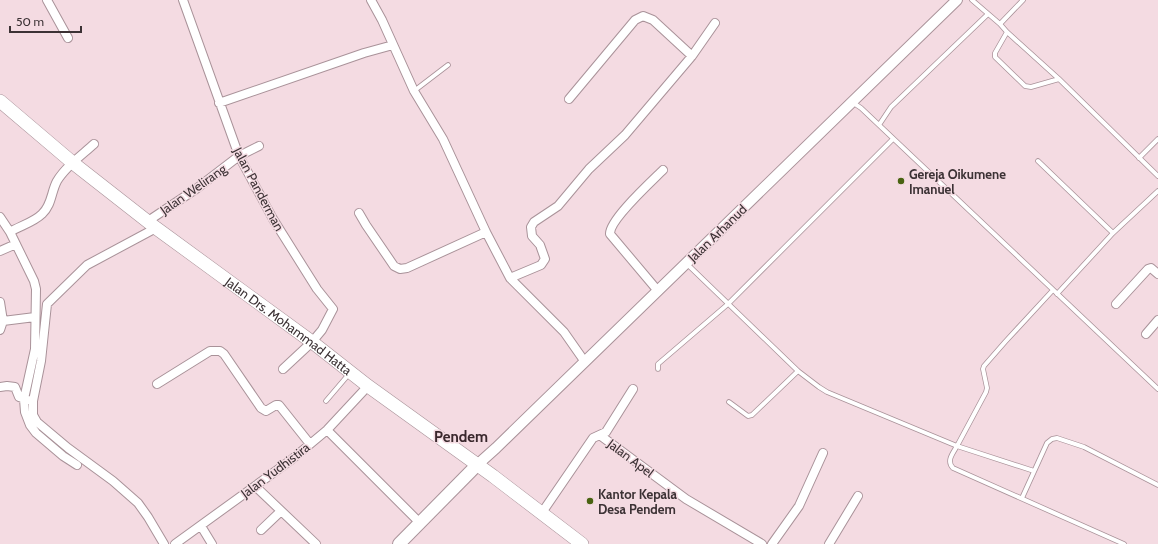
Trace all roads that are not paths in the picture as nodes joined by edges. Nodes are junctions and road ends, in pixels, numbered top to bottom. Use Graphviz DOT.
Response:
graph roads {
  1 [pos="47,0"];
  2 [pos="183,0"];
  3 [pos="371,0"];
  4 [pos="957,0"];
  5 [pos="972,0"];
  6 [pos="1023,0"];
  7 [pos="988,14"];
  8 [pos="715,23"];
  9 [pos="1000,24"];
  10 [pos="1007,32"];
  11 [pos="68,38"];
  12 [pos="394,45"];
  13 [pos="692,56"];
  14 [pos="448,65"];
  15 [pos="1059,79"];
  16 [pos="414,91"];
  17 [pos="569,99"];
  18 [pos="0,101"];
  19 [pos="852,102"];
  20 [pos="219,103"];
  21 [pos="879,125"];
  22 [pos="893,139"];
  23 [pos="1158,139"];
  24 [pos="94,144"];
  25 [pos="259,146"];
  26 [pos="238,156"];
  27 [pos="1139,158"];
  28 [pos="1038,161"];
  29 [pos="73,163"];
  30 [pos="663,170"];
  31 [pos="1158,176"];
  32 [pos="1158,191"];
  33 [pos="359,213"];
  34 [pos="0,217"];
  35 [pos="152,224"];
  36 [pos="14,230"];
  37 [pos="486,232"];
  38 [pos="1113,233"];
  39 [pos="16,244"];
  40 [pos="0,251"];
  41 [pos="686,263"];
  42 [pos="1158,274"];
  43 [pos="510,278"];
  44 [pos="1053,290"];
  45 [pos="658,291"];
  46 [pos="1057,294"];
  47 [pos="0,302"];
  48 [pos="728,304"];
  49 [pos="1116,304"];
  50 [pos="35,305"];
  51 [pos="46,307"];
  52 [pos="35,317"];
  53 [pos="1158,320"];
  54 [pos="3,321"];
  55 [pos="0,330"];
  56 [pos="1146,334"];
  57 [pos="312,342"];
  58 [pos="585,362"];
  59 [pos="283,369"];
  60 [pos="658,370"];
  61 [pos="798,371"];
  62 [pos="350,372"];
  63 [pos="157,384"];
  64 [pos="368,386"];
  65 [pos="0,388"];
  66 [pos="633,389"];
  67 [pos="1158,389"];
  68 [pos="28,400"];
  69 [pos="326,401"];
  70 [pos="729,402"];
  71 [pos="327,430"];
  72 [pos="601,436"];
  73 [pos="310,444"];
  74 [pos="957,446"];
  75 [pos="65,452"];
  76 [pos="823,453"];
  77 [pos="77,465"];
  78 [pos="477,465"];
  79 [pos="1034,471"];
  80 [pos="1158,485"];
  81 [pos="255,486"];
  82 [pos="858,496"];
  83 [pos="1022,498"];
  84 [pos="281,511"];
  85 [pos="541,514"];
  86 [pos="420,523"];
  87 [pos="201,526"];
  88 [pos="261,530"];
  89 [pos="164,544"];
  90 [pos="175,544"];
  91 [pos="212,544"];
  92 [pos="316,544"];
  93 [pos="399,544"];
  94 [pos="582,544"];
  95 [pos="762,544"];
  96 [pos="772,544"];
  97 [pos="829,544"];
  98 [pos="1124,544"];
  1 -- 11 [label="street"];
  2 -- 20 [label="street, Jalan Panderman"];
  3 -- 12 [label="street"];
  4 -- 19 [label="street, Jalan Arhanud"];
  5 -- 7 [label="lane"];
  6 -- 9 [label="lane"];
  7 -- 9 [label="lane"];
  7 -- 21 [label="lane"];
  8 -- 13 [label="street"];
  9 -- 10 [label="lane"];
  10 -- 15 [label="lane"];
  10 -- 15 [label="lane"];
  12 -- 16 [label="street"];
  12 -- 20 [label="street"];
  13 -- 17 [label="street"];
  13 -- 43 [label="street"];
  14 -- 16 [label="lane"];
  15 -- 27 [label="lane"];
  16 -- 37 [label="street"];
  18 -- 29 [label="main road, Jalan Drs. Mohammad Hatta"];
  19 -- 21 [label="lane"];
  19 -- 41 [label="street, Jalan Arhanud"];
  20 -- 26 [label="street, Jalan Panderman"];
  21 -- 22 [label="lane"];
  22 -- 44 [label="lane"];
  22 -- 48 [label="lane"];
  23 -- 27 [label="lane"];
  24 -- 29 [label="street"];
  25 -- 26 [label="street, Jalan Welirang"];
  26 -- 35 [label="street, Jalan Welirang"];
  26 -- 57 [label="street, Jalan Panderman"];
  27 -- 31 [label="lane"];
  28 -- 38 [label="lane"];
  29 -- 35 [label="main road, Jalan Drs. Mohammad Hatta"];
  29 -- 36 [label="street"];
  30 -- 45 [label="street"];
  32 -- 38 [label="lane"];
  33 -- 37 [label="street"];
  34 -- 36 [label="street"];
  35 -- 51 [label="street, Jalan Welirang"];
  35 -- 57 [label="main road, Jalan Drs. Mohammad Hatta"];
  36 -- 39 [label="street"];
  37 -- 43 [label="street"];
  38 -- 46 [label="lane"];
  39 -- 40 [label="street"];
  39 -- 50 [label="street"];
  41 -- 45 [label="street, Jalan Arhanud"];
  41 -- 48 [label="lane"];
  42 -- 49 [label="street"];
  43 -- 58 [label="street"];
  44 -- 46 [label="lane"];
  44 -- 74 [label="lane"];
  45 -- 58 [label="street, Jalan Arhanud"];
  46 -- 67 [label="lane"];
  47 -- 54 [label="street"];
  48 -- 60 [label="lane"];
  48 -- 61 [label="lane"];
  50 -- 51 [label="street"];
  50 -- 52 [label="street"];
  51 -- 68 [label="street"];
  52 -- 54 [label="street"];
  52 -- 68 [label="street"];
  53 -- 56 [label="street"];
  54 -- 55 [label="street"];
  57 -- 59 [label="street"];
  57 -- 62 [label="main road, Jalan Drs. Mohammad Hatta"];
  58 -- 78 [label="street, Jalan Arhanud"];
  61 -- 70 [label="lane"];
  61 -- 74 [label="lane"];
  62 -- 64 [label="main road, Jalan Drs. Mohammad Hatta"];
  62 -- 69 [label="lane"];
  63 -- 73 [label="street"];
  64 -- 71 [label="street, Jalan Yudhistira"];
  64 -- 78 [label="main road, Jalan Drs. Mohammad Hatta"];
  65 -- 68 [label="street"];
  66 -- 72 [label="street"];
  68 -- 75 [label="street"];
  71 -- 73 [label="street, Jalan Yudhistira"];
  71 -- 86 [label="street"];
  72 -- 85 [label="street"];
  72 -- 95 [label="street, Jalan Apel"];
  73 -- 81 [label="street, Jalan Yudhistira"];
  74 -- 79 [label="lane"];
  74 -- 83 [label="lane"];
  75 -- 77 [label="street"];
  75 -- 89 [label="street"];
  76 -- 96 [label="street"];
  78 -- 85 [label="main road, Jalan Drs. Mohammad Hatta"];
  78 -- 86 [label="main road"];
  79 -- 80 [label="lane"];
  79 -- 83 [label="lane"];
  81 -- 84 [label="street"];
  81 -- 87 [label="street, Jalan Yudhistira"];
  82 -- 97 [label="street"];
  83 -- 98 [label="lane"];
  84 -- 88 [label="street"];
  84 -- 92 [label="street"];
  85 -- 94 [label="main road, Jalan Drs. Mohammad Hatta"];
  86 -- 93 [label="main road"];
  87 -- 90 [label="street, Jalan Yudhistira"];
  87 -- 91 [label="street"];
}
